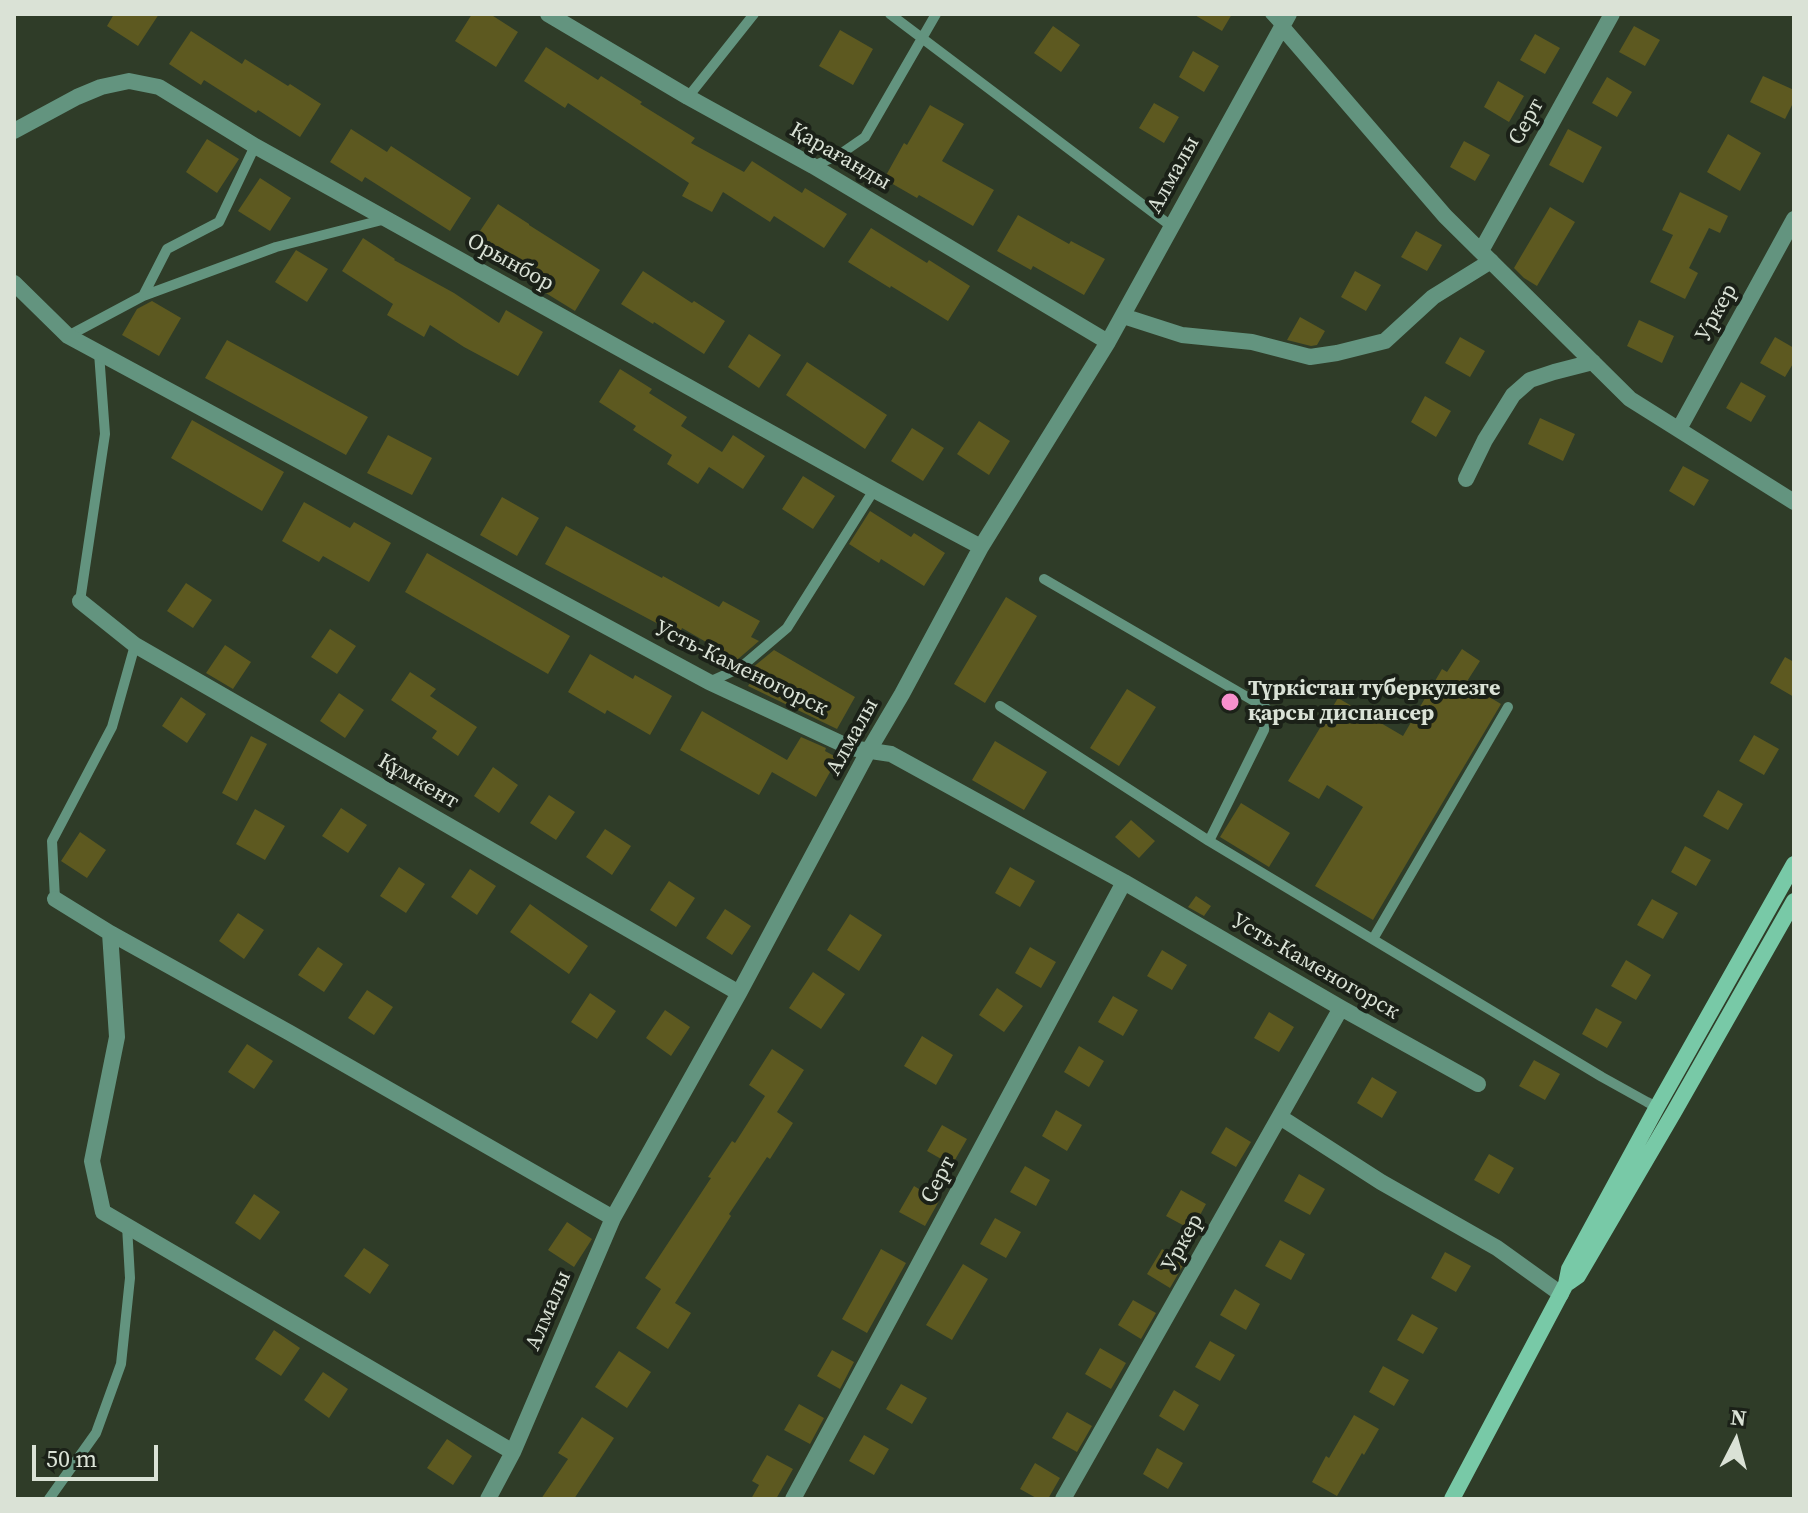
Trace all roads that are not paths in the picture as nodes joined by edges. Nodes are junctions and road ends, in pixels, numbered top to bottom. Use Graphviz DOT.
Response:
graph roads {
  1 [pos="548,14"];
  2 [pos="754,14"];
  3 [pos="890,14"];
  4 [pos="936,14"];
  5 [pos="1270,14"];
  6 [pos="1612,14"];
  7 [pos="1286,21"];
  8 [pos="922,37"];
  9 [pos="688,97"];
  10 [pos="14,131"];
  11 [pos="255,146"];
  12 [pos="813,166"];
  13 [pos="386,219"];
  14 [pos="1794,219"];
  15 [pos="1171,226"];
  16 [pos="1486,256"];
  17 [pos="14,283"];
  18 [pos="143,296"];
  19 [pos="1123,316"];
  20 [pos="68,336"];
  21 [pos="1108,342"];
  22 [pos="99,353"];
  23 [pos="1593,362"];
  24 [pos="1679,429"];
  25 [pos="1466,479"];
  26 [pos="874,490"];
  27 [pos="1794,502"];
  28 [pos="981,547"];
  29 [pos="1044,579"];
  30 [pos="80,601"];
  31 [pos="135,645"];
  32 [pos="709,682"];
  33 [pos="1000,706"];
  34 [pos="1508,707"];
  35 [pos="869,750"];
  36 [pos="1209,841"];
  37 [pos="1794,864"];
  38 [pos="1124,882"];
  39 [pos="55,899"];
  40 [pos="1794,901"];
  41 [pos="110,933"];
  42 [pos="1373,939"];
  43 [pos="739,993"];
  44 [pos="1341,1008"];
  45 [pos="1478,1084"];
  46 [pos="1657,1107"];
  47 [pos="1280,1117"];
  48 [pos="613,1218"];
  49 [pos="127,1226"];
  50 [pos="1564,1289"];
  51 [pos="513,1452"];
  52 [pos="49,1499"];
  53 [pos="488,1499"];
  54 [pos="793,1499"];
  55 [pos="1063,1499"];
  56 [pos="1452,1499"];
  1 -- 9 [label="street, Қарағанды"];
  2 -- 9 [label="lane"];
  3 -- 8 [label="lane"];
  4 -- 8 [label="lane"];
  5 -- 7 [label="lane"];
  6 -- 16 [label="street, Серт"];
  7 -- 15 [label="street, Алмалы"];
  7 -- 16 [label="street"];
  8 -- 12 [label="lane"];
  8 -- 15 [label="lane"];
  9 -- 12 [label="street, Қарағанды"];
  10 -- 11 [label="street, Орынбор"];
  11 -- 13 [label="street, Орынбор"];
  11 -- 18 [label="lane"];
  12 -- 21 [label="street, Қарағанды"];
  13 -- 18 [label="lane"];
  13 -- 26 [label="street, Орынбор"];
  14 -- 24 [label="street, Уркер"];
  15 -- 19 [label="street, Алмалы"];
  16 -- 19 [label="street"];
  16 -- 23 [label="street"];
  17 -- 20 [label="street, Усть-Каменогорск"];
  18 -- 20 [label="lane"];
  19 -- 21 [label="street, Алмалы"];
  20 -- 22 [label="street, Усть-Каменогорск"];
  21 -- 28 [label="street, Алмалы"];
  22 -- 30 [label="lane"];
  22 -- 32 [label="street, Усть-Каменогорск"];
  23 -- 24 [label="street"];
  23 -- 25 [label="street"];
  24 -- 27 [label="street"];
  26 -- 28 [label="street, Орынбор"];
  26 -- 32 [label="lane"];
  28 -- 35 [label="street, Алмалы"];
  29 -- 36 [label="lane"];
  30 -- 31 [label="street, Құмкент"];
  31 -- 39 [label="lane"];
  31 -- 43 [label="street, Құмкент"];
  32 -- 35 [label="street, Усть-Каменогорск"];
  33 -- 36 [label="lane"];
  34 -- 42 [label="lane"];
  35 -- 38 [label="street, Усть-Каменогорск"];
  35 -- 43 [label="street, Алмалы"];
  36 -- 42 [label="lane"];
  37 -- 46 [label="main road"];
  38 -- 44 [label="street, Усть-Каменогорск"];
  38 -- 54 [label="street, Серт"];
  39 -- 41 [label="street"];
  40 -- 50 [label="main road"];
  41 -- 48 [label="street"];
  41 -- 49 [label="street"];
  42 -- 46 [label="lane"];
  43 -- 48 [label="street, Алмалы"];
  44 -- 45 [label="street, Усть-Каменогорск"];
  44 -- 47 [label="street, Уркер"];
  46 -- 50 [label="main road"];
  47 -- 50 [label="street"];
  47 -- 55 [label="street, Уркер"];
  48 -- 51 [label="street, Алмалы"];
  49 -- 51 [label="street"];
  49 -- 52 [label="lane"];
  50 -- 56 [label="main road"];
  51 -- 53 [label="street, Алмалы"];
}
